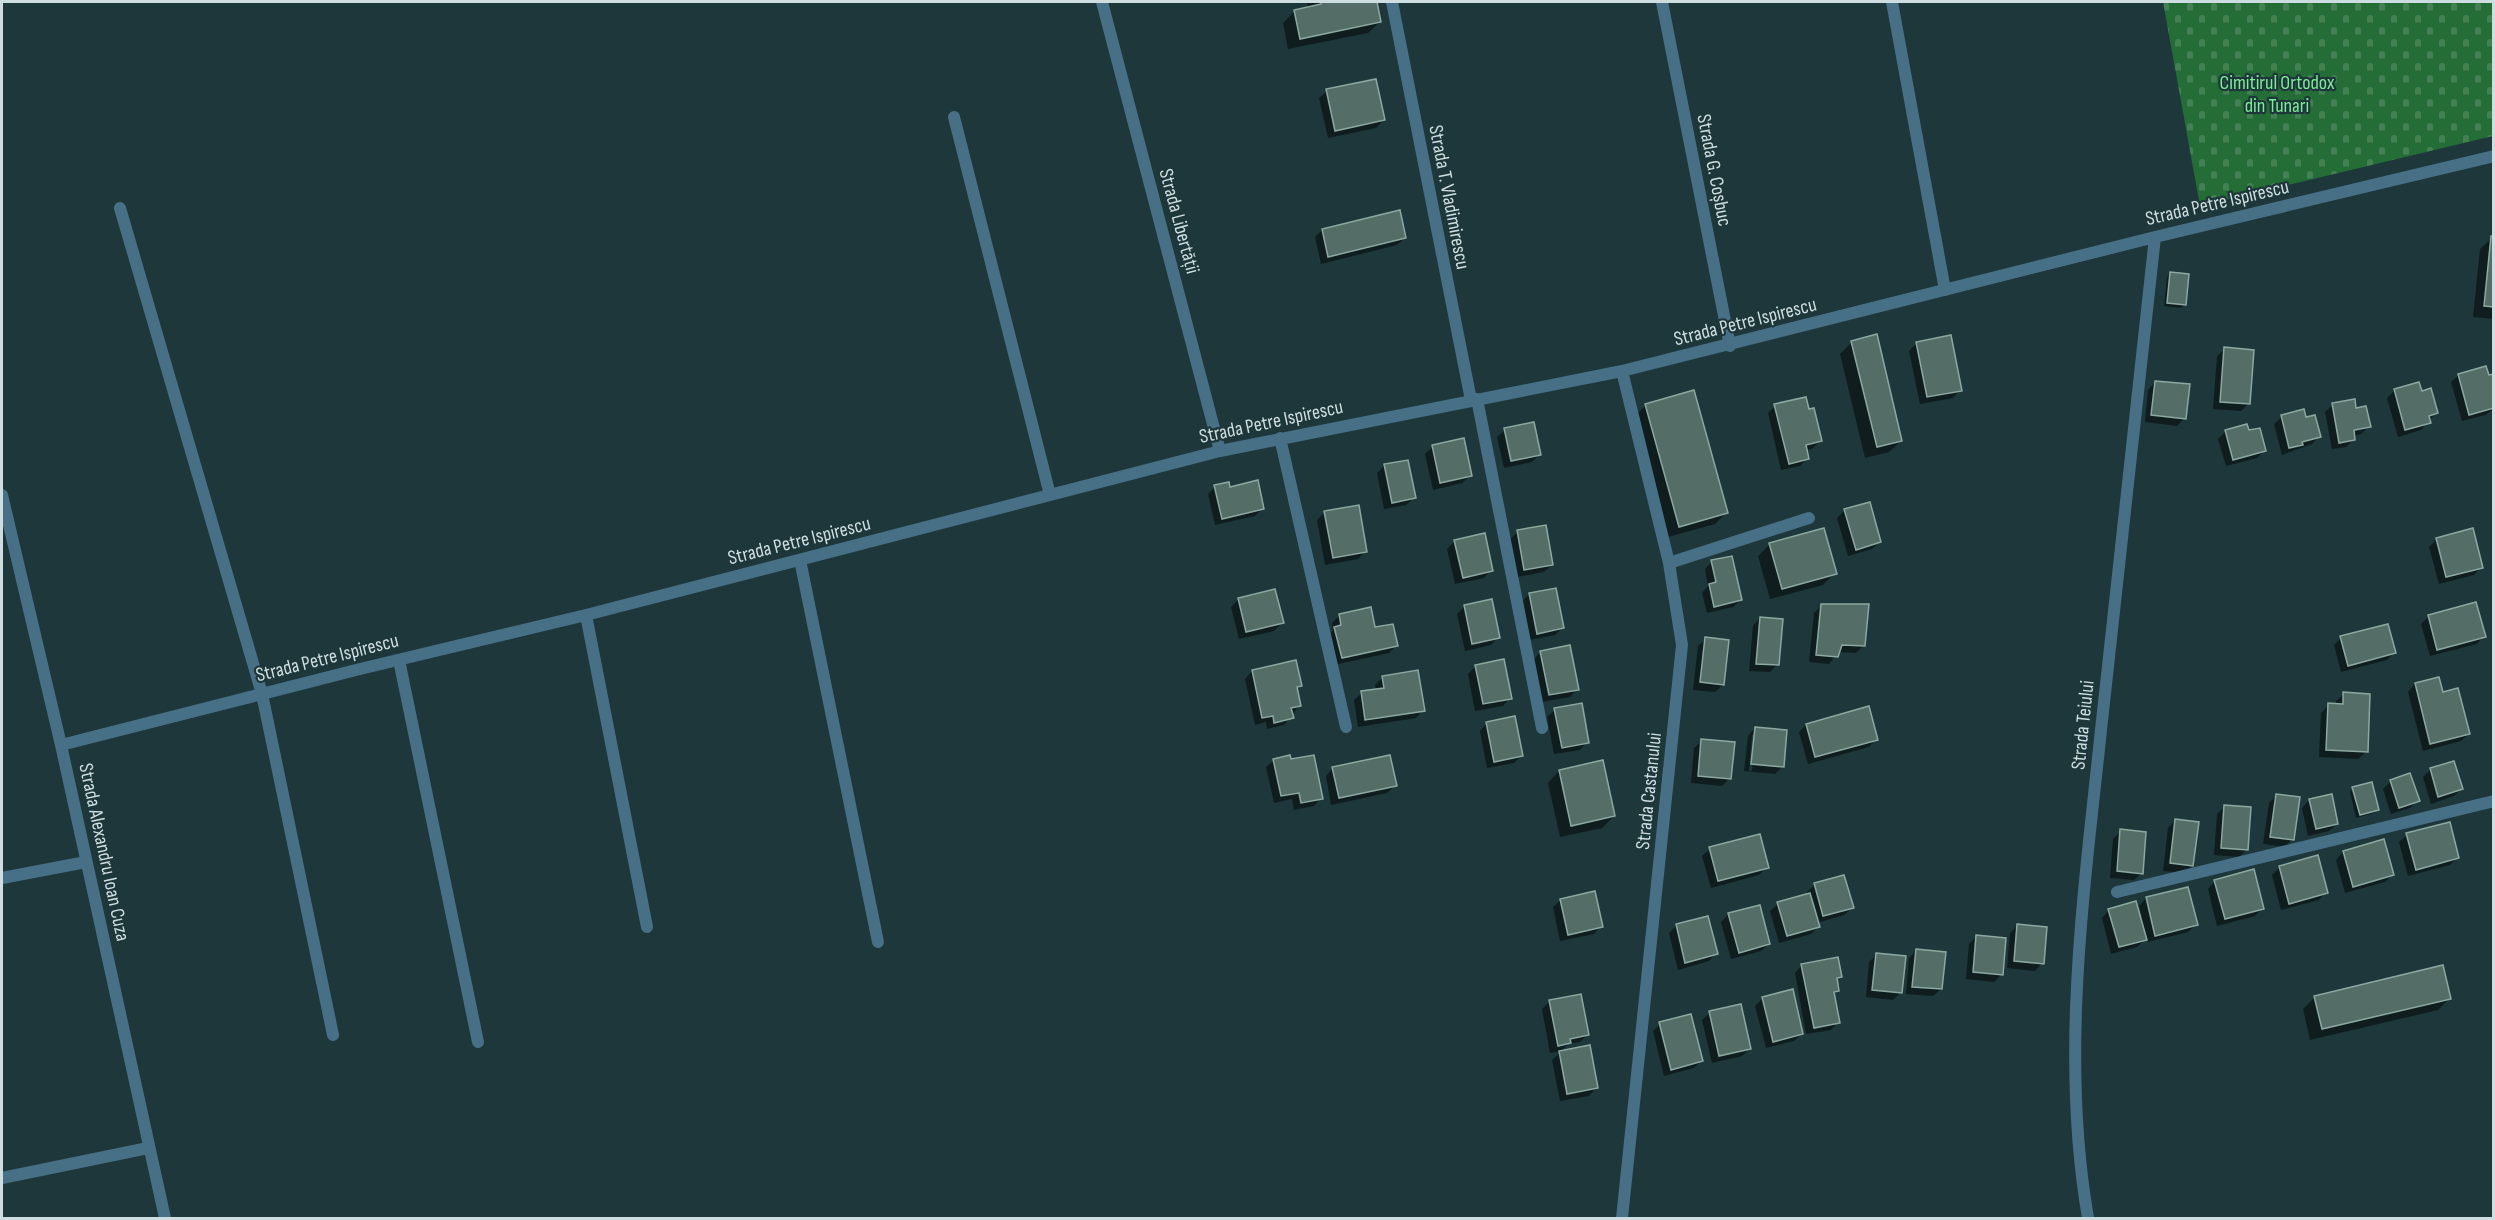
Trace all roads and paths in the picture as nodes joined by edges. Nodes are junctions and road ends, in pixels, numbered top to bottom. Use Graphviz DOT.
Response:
graph roads {
  1 [pos="1101,2"];
  2 [pos="1392,2"];
  3 [pos="1662,2"];
  4 [pos="1892,2"];
  5 [pos="954,117"];
  6 [pos="2493,156"];
  7 [pos="120,208"];
  8 [pos="2155,237"];
  9 [pos="1945,290"];
  10 [pos="1730,346"];
  11 [pos="1622,372"];
  12 [pos="1474,399"];
  13 [pos="1280,438"];
  14 [pos="1220,451"];
  15 [pos="2,495"];
  16 [pos="1050,495"];
  17 [pos="1809,518"];
  18 [pos="800,560"];
  19 [pos="1669,563"];
  20 [pos="586,615"];
  21 [pos="399,660"];
  22 [pos="262,694"];
  23 [pos="1347,727"];
  24 [pos="1542,728"];
  25 [pos="61,746"];
  26 [pos="2493,801"];
  27 [pos="86,862"];
  28 [pos="2,878"];
  29 [pos="2117,892"];
  30 [pos="647,927"];
  31 [pos="878,942"];
  32 [pos="333,1035"];
  33 [pos="478,1042"];
  34 [pos="148,1148"];
  35 [pos="2,1178"];
  36 [pos="165,1218"];
  37 [pos="1622,1218"];
  38 [pos="2088,1218"];
  1 -- 14 [label="street, Strada Libertății"];
  2 -- 12 [label="street, Strada T. Vladimirescu"];
  3 -- 10 [label="street, Strada G. Coșbuc"];
  4 -- 9 [label="street"];
  5 -- 16 [label="street"];
  6 -- 8 [label="street, Strada Petre Ispirescu"];
  7 -- 22 [label="street"];
  8 -- 9 [label="street, Strada Petre Ispirescu"];
  8 -- 38 [label="street, Strada Teiului"];
  9 -- 10 [label="street, Strada Petre Ispirescu"];
  10 -- 11 [label="street, Strada Petre Ispirescu"];
  11 -- 12 [label="street, Strada Petre Ispirescu"];
  11 -- 19 [label="street, Strada Castanului"];
  12 -- 13 [label="street, Strada Petre Ispirescu"];
  12 -- 24 [label="street, Strada T. Vladimirescu"];
  13 -- 14 [label="street, Strada Petre Ispirescu"];
  13 -- 23 [label="street"];
  14 -- 16 [label="street, Strada Petre Ispirescu"];
  15 -- 25 [label="street, Strada Alexandru Ioan Cuza"];
  16 -- 18 [label="street, Strada Petre Ispirescu"];
  17 -- 19 [label="street"];
  18 -- 20 [label="street, Strada Petre Ispirescu"];
  18 -- 31 [label="street"];
  19 -- 37 [label="street, Strada Castanului"];
  20 -- 21 [label="street, Strada Petre Ispirescu"];
  20 -- 30 [label="street"];
  21 -- 22 [label="street, Strada Petre Ispirescu"];
  21 -- 33 [label="street"];
  22 -- 25 [label="street, Strada Petre Ispirescu"];
  22 -- 32 [label="street"];
  25 -- 27 [label="street, Strada Alexandru Ioan Cuza"];
  26 -- 29 [label="street"];
  27 -- 28 [label="street"];
  27 -- 34 [label="street, Strada Alexandru Ioan Cuza"];
  34 -- 35 [label="street"];
  34 -- 36 [label="street, Strada Alexandru Ioan Cuza"];
}
